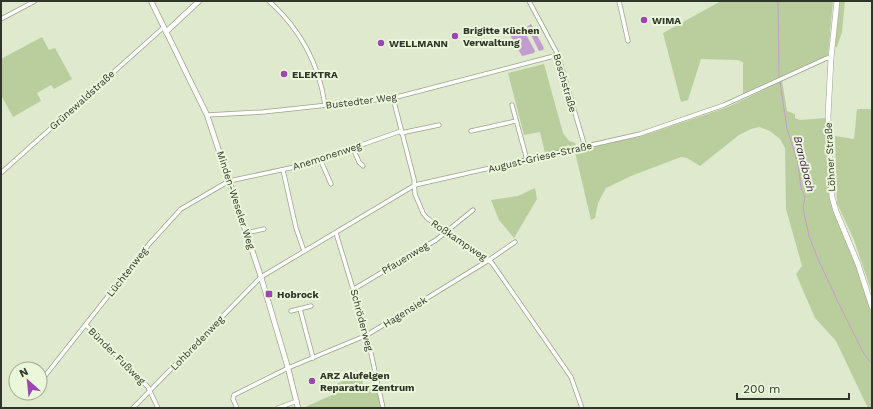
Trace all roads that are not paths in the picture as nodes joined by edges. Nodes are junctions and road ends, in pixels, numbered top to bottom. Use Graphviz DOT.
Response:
graph roads {
  1 [pos="35,1"];
  2 [pos="151,1"];
  3 [pos="198,1"];
  4 [pos="269,1"];
  5 [pos="529,1"];
  6 [pos="619,1"];
  7 [pos="837,1"];
  8 [pos="1,19"];
  9 [pos="165,29"];
  10 [pos="628,41"];
  11 [pos="558,55"];
  12 [pos="831,58"];
  13 [pos="393,98"];
  14 [pos="512,105"];
  15 [pos="325,106"];
  16 [pos="207,115"];
  17 [pos="516,121"];
  18 [pos="439,124"];
  19 [pos="471,131"];
  20 [pos="401,132"];
  21 [pos="585,147"];
  22 [pos="353,148"];
  23 [pos="320,160"];
  24 [pos="527,160"];
  25 [pos="362,166"];
  26 [pos="283,170"];
  27 [pos="1,173"];
  28 [pos="229,181"];
  29 [pos="331,184"];
  30 [pos="414,185"];
  31 [pos="473,210"];
  32 [pos="264,229"];
  33 [pos="336,232"];
  34 [pos="446,232"];
  35 [pos="246,233"];
  36 [pos="515,242"];
  37 [pos="304,251"];
  38 [pos="490,260"];
  39 [pos="261,277"];
  40 [pos="354,289"];
  41 [pos="311,306"];
  42 [pos="872,307"];
  43 [pos="300,309"];
  44 [pos="291,311"];
  45 [pos="86,325"];
  46 [pos="367,336"];
  47 [pos="313,358"];
  48 [pos="288,368"];
  49 [pos="48,372"];
  50 [pos="149,392"];
  51 [pos="297,401"];
  52 [pos="133,408"];
  53 [pos="158,408"];
  54 [pos="237,408"];
  55 [pos="278,408"];
  56 [pos="298,408"];
  57 [pos="383,408"];
  58 [pos="582,408"];
  1 -- 8 [label="street"];
  2 -- 9 [label="street, Minden-Weseler Weg"];
  3 -- 9 [label="street"];
  4 -- 15 [label="street"];
  5 -- 11 [label="street, Boschstraße"];
  6 -- 10 [label="street"];
  7 -- 12 [label="main road, Löhner Straße"];
  9 -- 16 [label="street, Minden-Weseler Weg"];
  9 -- 27 [label="street, Grünewaldstraße"];
  11 -- 13 [label="street, Bustedter Weg"];
  11 -- 21 [label="street, Boschstraße"];
  12 -- 21 [label="street, August-Griese-Straße"];
  12 -- 42 [label="main road, Löhner Straße"];
  13 -- 15 [label="street, Bustedter Weg"];
  13 -- 20 [label="street, Roßkampweg"];
  14 -- 17 [label="street"];
  15 -- 16 [label="street, Bustedter Weg"];
  16 -- 28 [label="street, Minden-Weseler Weg"];
  17 -- 19 [label="street"];
  17 -- 24 [label="street"];
  18 -- 20 [label="street, Anemonenweg"];
  20 -- 22 [label="street, Anemonenweg"];
  20 -- 30 [label="street, Roßkampweg"];
  21 -- 24 [label="street, August-Griese-Straße"];
  22 -- 23 [label="street, Anemonenweg"];
  22 -- 25 [label="street"];
  23 -- 26 [label="street, Anemonenweg"];
  23 -- 29 [label="street"];
  24 -- 30 [label="street, August-Griese-Straße"];
  26 -- 28 [label="street, Anemonenweg"];
  26 -- 37 [label="street"];
  28 -- 35 [label="street, Minden-Weseler Weg"];
  28 -- 45 [label="street, Lüchtenweg"];
  30 -- 33 [label="street, August-Griese-Straße"];
  30 -- 34 [label="street, Roßkampweg"];
  31 -- 34 [label="street, Pfauenweg"];
  32 -- 35 [label="street"];
  33 -- 37 [label="street, August-Griese-Straße"];
  33 -- 40 [label="street, Schröderweg"];
  34 -- 38 [label="street, Roßkampweg"];
  34 -- 40 [label="street, Pfauenweg"];
  35 -- 39 [label="street, Minden-Weseler Weg"];
  36 -- 38 [label="street, Hagensiek"];
  37 -- 39 [label="street, August-Griese-Straße"];
  38 -- 46 [label="street, Hagensiek"];
  38 -- 58 [label="street, Roßkampweg"];
  39 -- 48 [label="street, Minden-Weseler Weg"];
  39 -- 50 [label="street, Lohbredenweg"];
  40 -- 46 [label="street, Schröderweg"];
  41 -- 43 [label="street"];
  43 -- 44 [label="street"];
  43 -- 47 [label="street"];
  45 -- 49 [label="street, Lüchtenweg"];
  45 -- 50 [label="street, Bünder Fußweg"];
  46 -- 47 [label="street, Hagensiek"];
  46 -- 57 [label="street, Schröderweg"];
  47 -- 48 [label="street, Hagensiek"];
  48 -- 51 [label="street, Minden-Weseler Weg"];
  48 -- 54 [label="street, Hagensiek"];
  50 -- 52 [label="street, Lohbredenweg"];
  50 -- 53 [label="street, Bünder Fußweg"];
  51 -- 55 [label="street"];
  51 -- 56 [label="street, Minden-Weseler Weg"];
}
